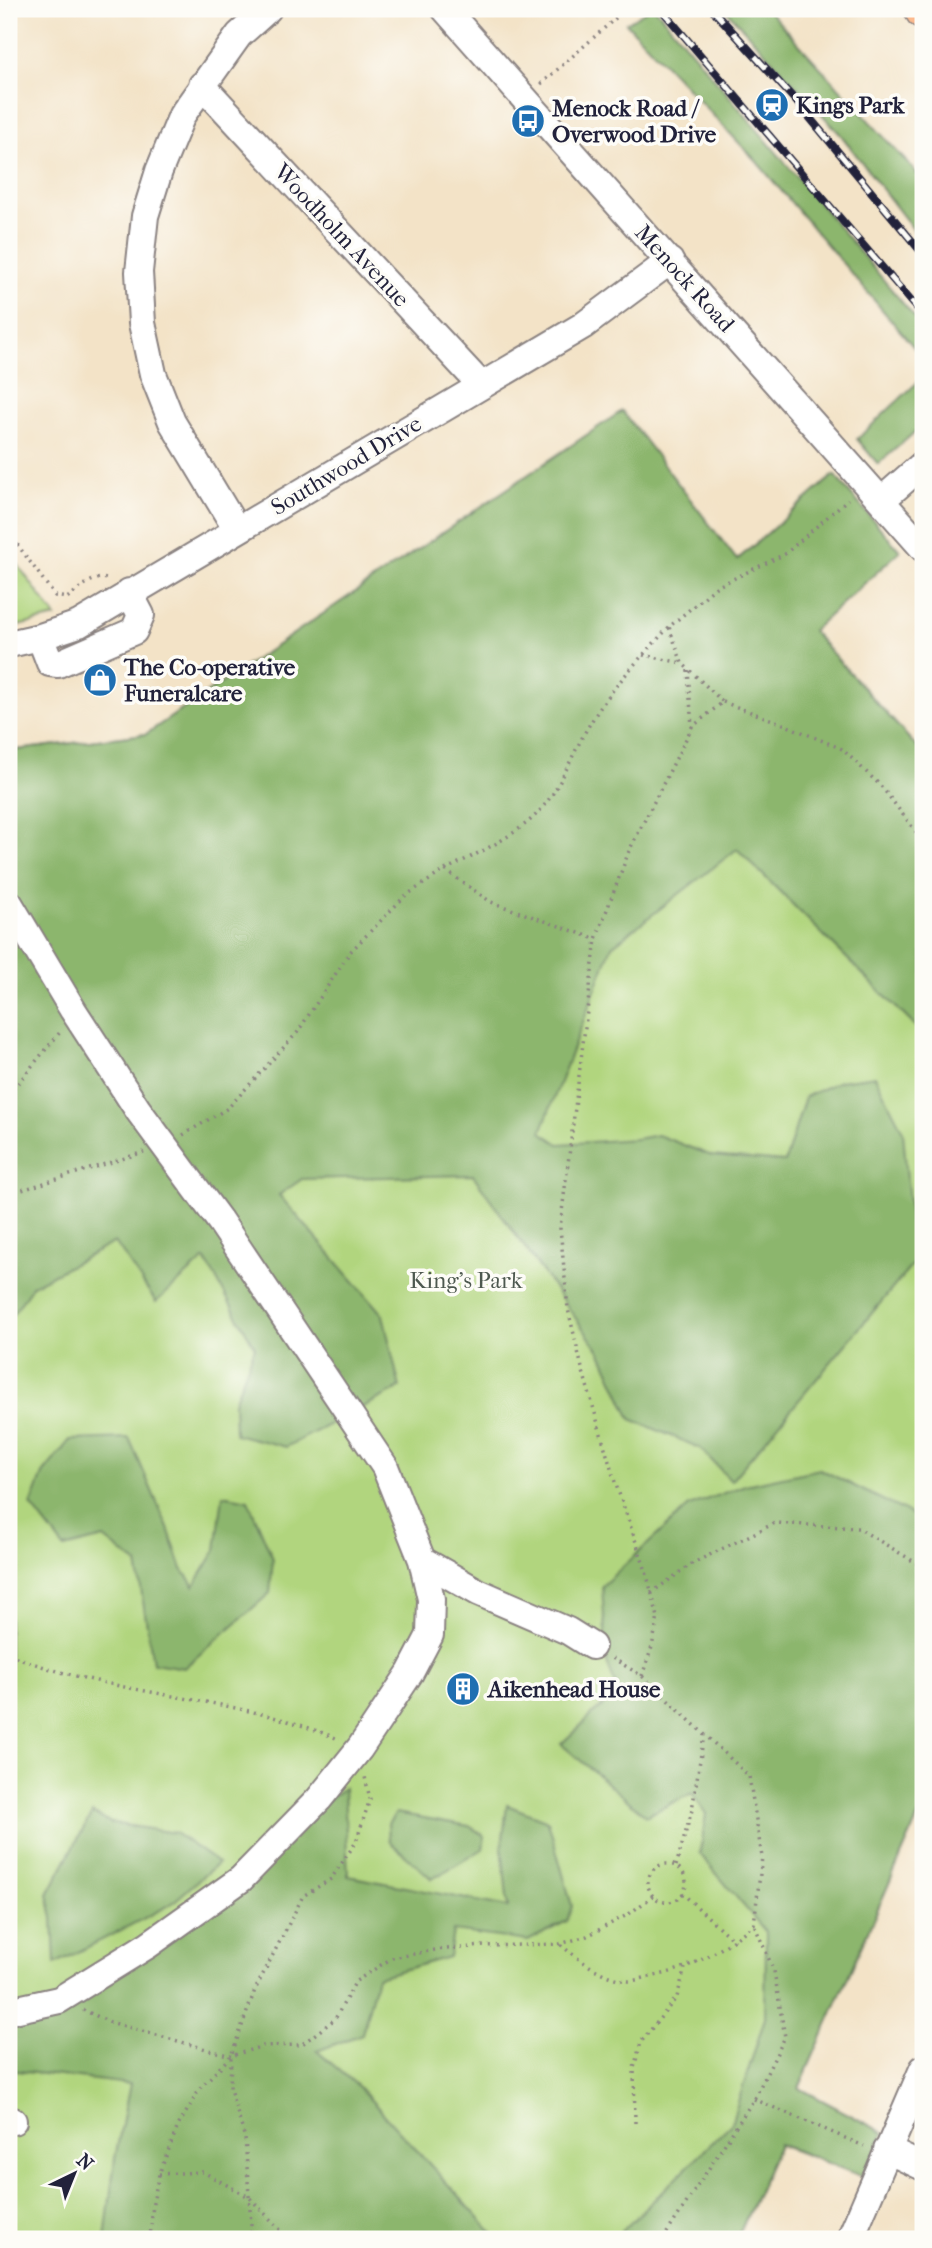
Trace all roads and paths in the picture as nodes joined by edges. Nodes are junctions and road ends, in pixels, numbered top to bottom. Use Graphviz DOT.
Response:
graph roads {
  1 [pos="268,9"];
  2 [pos="445,9"];
  3 [pos="626,9"];
  4 [pos="202,85"];
  5 [pos="524,99"];
  6 [pos="670,261"];
  7 [pos="481,385"];
  8 [pos="923,464"];
  9 [pos="882,500"];
  10 [pos="237,530"];
  11 [pos="9,533"];
  12 [pos="923,548"];
  13 [pos="140,586"];
  14 [pos="669,627"];
  15 [pos="9,644"];
  16 [pos="643,655"];
  17 [pos="682,663"];
  18 [pos="688,668"];
  19 [pos="723,702"];
  20 [pos="692,727"];
  21 [pos="923,841"];
  22 [pos="445,870"];
  23 [pos="9,903"];
  24 [pos="596,939"];
  25 [pos="75,1014"];
  26 [pos="9,1094"];
  27 [pos="165,1146"];
  28 [pos="9,1194"];
  29 [pos="422,1560"];
  30 [pos="923,1567"];
  31 [pos="652,1593"];
  32 [pos="592,1646"];
  33 [pos="9,1654"];
  34 [pos="642,1676"];
  35 [pos="704,1735"];
  36 [pos="360,1748"];
  37 [pos="676,1866"];
  38 [pos="682,1893"];
  39 [pos="653,1896"];
  40 [pos="754,1924"];
  41 [pos="734,1941"];
  42 [pos="561,1944"];
  43 [pos="685,1968"];
  44 [pos="59,2000"];
  45 [pos="9,2011"];
  46 [pos="231,2056"];
  47 [pos="923,2069"];
  48 [pos="754,2099"];
  49 [pos="635,2123"];
  50 [pos="886,2153"];
  51 [pos="923,2167"];
  52 [pos="159,2174"];
  53 [pos="249,2197"];
  54 [pos="150,2239"];
  55 [pos="252,2239"];
  56 [pos="289,2239"];
  57 [pos="663,2239"];
  58 [pos="850,2239"];
  1 -- 4 [label="street"];
  2 -- 5 [label="street, Menock Road"];
  3 -- 5 [label="path"];
  4 -- 7 [label="street, Woodholm Avenue"];
  4 -- 10 [label="street"];
  5 -- 6 [label="street, Menock Road"];
  6 -- 7 [label="street, Southwood Drive"];
  6 -- 9 [label="street, Menock Road"];
  7 -- 10 [label="street, Southwood Drive"];
  8 -- 9 [label="street"];
  9 -- 12 [label="street, Menock Road"];
  9 -- 14 [label="path"];
  10 -- 13 [label="street, Southwood Drive"];
  11 -- 13 [label="path"];
  13 -- 15 [label="street, Southwood Drive"];
  14 -- 16 [label="path"];
  14 -- 17 [label="path"];
  16 -- 17 [label="path"];
  16 -- 22 [label="path"];
  17 -- 18 [label="path"];
  18 -- 19 [label="path"];
  18 -- 20 [label="path"];
  19 -- 20 [label="path"];
  19 -- 21 [label="path"];
  20 -- 24 [label="path"];
  22 -- 24 [label="path"];
  22 -- 27 [label="path"];
  23 -- 25 [label="street"];
  24 -- 31 [label="path"];
  25 -- 26 [label="path"];
  25 -- 27 [label="street"];
  27 -- 28 [label="path"];
  27 -- 29 [label="street"];
  29 -- 32 [label="street"];
  29 -- 36 [label="street"];
  30 -- 31 [label="path"];
  31 -- 34 [label="path"];
  32 -- 34 [label="path"];
  33 -- 36 [label="path"];
  34 -- 35 [label="path"];
  35 -- 37 [label="path"];
  35 -- 40 [label="path"];
  36 -- 44 [label="street"];
  36 -- 46 [label="path"];
  37 -- 38 [label="path"];
  37 -- 39 [label="path"];
  38 -- 39 [label="path"];
  38 -- 41 [label="path"];
  39 -- 42 [label="path"];
  40 -- 41 [label="path"];
  40 -- 48 [label="path"];
  41 -- 43 [label="path"];
  42 -- 43 [label="path"];
  42 -- 46 [label="path"];
  43 -- 49 [label="path"];
  44 -- 45 [label="street"];
  44 -- 46 [label="path"];
  46 -- 52 [label="path"];
  46 -- 53 [label="path"];
  47 -- 50 [label="street"];
  48 -- 50 [label="path"];
  48 -- 57 [label="path"];
  50 -- 51 [label="street"];
  50 -- 58 [label="street"];
  52 -- 53 [label="path"];
  52 -- 54 [label="path"];
  53 -- 55 [label="path"];
  53 -- 56 [label="path"];
}
